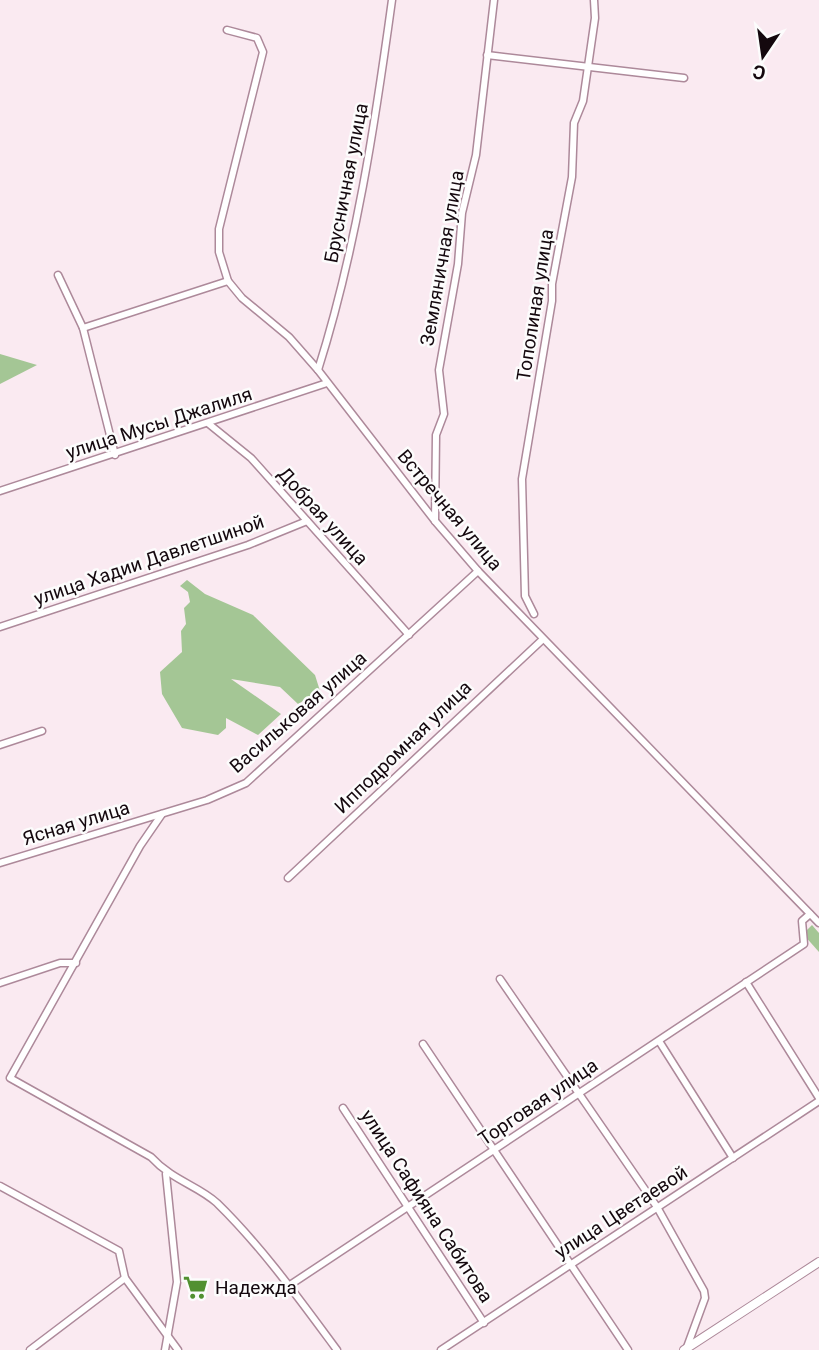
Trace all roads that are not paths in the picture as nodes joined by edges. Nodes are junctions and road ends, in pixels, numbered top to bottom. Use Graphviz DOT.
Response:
graph roads {
  1 [pos="392,0"];
  2 [pos="494,0"];
  3 [pos="594,0"];
  4 [pos="227,30"];
  5 [pos="487,55"];
  6 [pos="588,67"];
  7 [pos="684,78"];
  8 [pos="58,275"];
  9 [pos="228,281"];
  10 [pos="83,328"];
  11 [pos="318,370"];
  12 [pos="327,383"];
  13 [pos="209,424"];
  14 [pos="115,455"];
  15 [pos="0,491"];
  16 [pos="307,521"];
  17 [pos="435,521"];
  18 [pos="478,571"];
  19 [pos="534,614"];
  20 [pos="0,627"];
  21 [pos="409,635"];
  22 [pos="542,640"];
  23 [pos="41,731"];
  24 [pos="0,745"];
  25 [pos="162,814"];
  26 [pos="0,863"];
  27 [pos="288,878"];
  28 [pos="810,914"];
  29 [pos="819,923"];
  30 [pos="76,963"];
  31 [pos="500,979"];
  32 [pos="746,982"];
  33 [pos="0,983"];
  34 [pos="659,1041"];
  35 [pos="423,1044"];
  36 [pos="577,1095"];
  37 [pos="819,1099"];
  38 [pos="343,1108"];
  39 [pos="493,1151"];
  40 [pos="733,1158"];
  41 [pos="166,1174"];
  42 [pos="0,1186"];
  43 [pos="409,1207"];
  44 [pos="657,1207"];
  45 [pos="819,1262"];
  46 [pos="571,1263"];
  47 [pos="125,1278"];
  48 [pos="290,1285"];
  49 [pos="484,1323"];
  50 [pos="167,1336"];
  51 [pos="628,1348"];
  52 [pos="685,1349"];
  53 [pos="30,1350"];
  54 [pos="165,1350"];
  55 [pos="178,1350"];
  56 [pos="337,1350"];
  57 [pos="441,1350"];
  1 -- 11 [label="street, Брусничная улица"];
  2 -- 5 [label="street, Земляничная улица"];
  3 -- 6 [label="street, Тополиная улица"];
  4 -- 9 [label="street, Встречная улица"];
  5 -- 6 [label="street"];
  5 -- 17 [label="street, Земляничная улица"];
  6 -- 7 [label="street"];
  6 -- 19 [label="street, Тополиная улица"];
  8 -- 10 [label="street"];
  9 -- 10 [label="street"];
  9 -- 11 [label="street, Встречная улица"];
  10 -- 14 [label="street"];
  11 -- 12 [label="street, Встречная улица"];
  12 -- 13 [label="street, улица Мусы Джалиля"];
  12 -- 17 [label="street, Встречная улица"];
  13 -- 14 [label="street, улица Мусы Джалиля"];
  13 -- 16 [label="street, Добрая улица"];
  14 -- 15 [label="street, улица Мусы Джалиля"];
  16 -- 20 [label="street, улица Хадии Давлетшиной"];
  16 -- 21 [label="street, Добрая улица"];
  17 -- 18 [label="street, Встречная улица"];
  18 -- 21 [label="street, Васильковая улица"];
  18 -- 22 [label="street, Встречная улица"];
  21 -- 25 [label="street, Васильковая улица"];
  22 -- 27 [label="street, Ипподромная улица"];
  22 -- 28 [label="street, Встречная улица"];
  23 -- 24 [label="street"];
  25 -- 26 [label="street, Ясная улица"];
  25 -- 30 [label="street"];
  28 -- 29 [label="street, Встречная улица"];
  28 -- 32 [label="street, Торговая улица"];
  30 -- 33 [label="street"];
  30 -- 41 [label="street"];
  31 -- 36 [label="street"];
  32 -- 34 [label="street, Торговая улица"];
  32 -- 37 [label="street"];
  34 -- 36 [label="street, Торговая улица"];
  34 -- 40 [label="street"];
  35 -- 39 [label="street"];
  36 -- 39 [label="street, Торговая улица"];
  36 -- 44 [label="street"];
  37 -- 40 [label="street, улица Цветаевой"];
  38 -- 43 [label="street, улица Сафияна Сабитова"];
  39 -- 43 [label="street, Торговая улица"];
  39 -- 46 [label="street"];
  40 -- 44 [label="street, улица Цветаевой"];
  41 -- 48 [label="street"];
  41 -- 50 [label="street"];
  42 -- 47 [label="street"];
  43 -- 48 [label="street, Торговая улица"];
  43 -- 49 [label="street, улица Сафияна Сабитова"];
  44 -- 46 [label="street, улица Цветаевой"];
  44 -- 52 [label="street"];
  45 -- 52 [label="street"];
  46 -- 49 [label="street, улица Цветаевой"];
  46 -- 51 [label="street"];
  47 -- 50 [label="street"];
  47 -- 53 [label="street"];
  48 -- 56 [label="street"];
  49 -- 57 [label="street, улица Цветаевой"];
  50 -- 54 [label="street"];
  50 -- 55 [label="street"];
}
